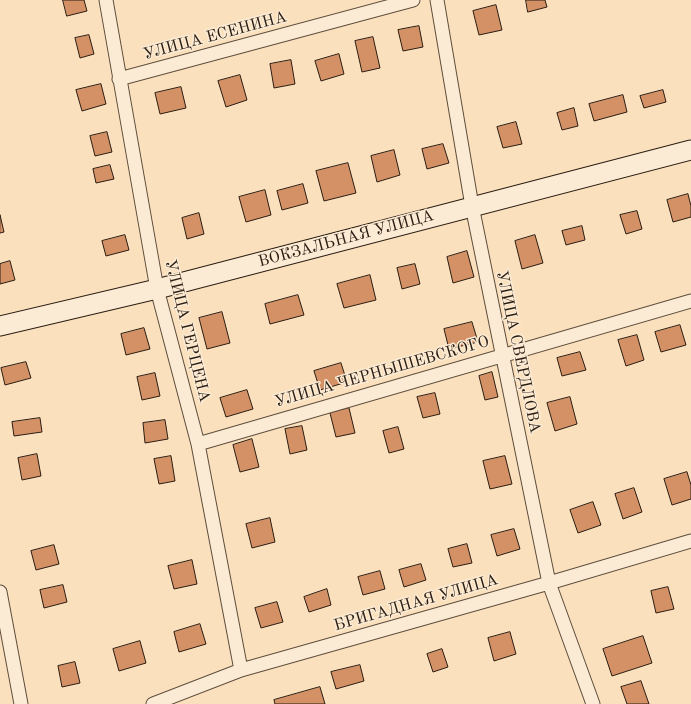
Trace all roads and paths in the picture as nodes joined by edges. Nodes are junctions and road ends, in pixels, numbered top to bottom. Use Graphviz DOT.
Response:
graph roads {
  1 [pos="106,0"];
  2 [pos="413,0"];
  3 [pos="437,0"];
  4 [pos="119,79"];
  5 [pos="691,150"];
  6 [pos="472,206"];
  7 [pos="157,289"];
  8 [pos="691,301"];
  9 [pos="0,326"];
  10 [pos="502,355"];
  11 [pos="198,444"];
  12 [pos="691,541"];
  13 [pos="549,583"];
  14 [pos="0,592"];
  15 [pos="240,670"];
  16 [pos="21,704"];
  17 [pos="153,704"];
  18 [pos="594,704"];
  1 -- 4 [label="street, УЛИЦА ГЕРЦЕНА"];
  2 -- 4 [label="street, УЛИЦА ЕСЕНИНА"];
  3 -- 6 [label="street, УЛИЦА СВЕРДЛОВА"];
  4 -- 7 [label="street, УЛИЦА ГЕРЦЕНА"];
  5 -- 6 [label="main road, ВОКЗАЛЬНАЯ УЛИЦА"];
  6 -- 7 [label="main road, ВОКЗАЛЬНАЯ УЛИЦА"];
  6 -- 10 [label="street, УЛИЦА СВЕРДЛОВА"];
  7 -- 9 [label="main road, ВОКЗАЛЬНАЯ УЛИЦА"];
  7 -- 11 [label="street, УЛИЦА ГЕРЦЕНА"];
  8 -- 10 [label="street, УЛИЦА ЧЕРНЫШЕВСКОГО"];
  10 -- 11 [label="street, УЛИЦА ЧЕРНЫШЕВСКОГО"];
  10 -- 13 [label="street, УЛИЦА СВЕРДЛОВА"];
  11 -- 15 [label="street, УЛИЦА ГЕРЦЕНА"];
  12 -- 13 [label="street, БРИГАДНАЯ УЛИЦА"];
  13 -- 15 [label="street, БРИГАДНАЯ УЛИЦА"];
  13 -- 18 [label="street, УЛИЦА СВЕРДЛОВА"];
  14 -- 16 [label="street"];
  15 -- 17 [label="street, БРИГАДНАЯ УЛИЦА"];
}
